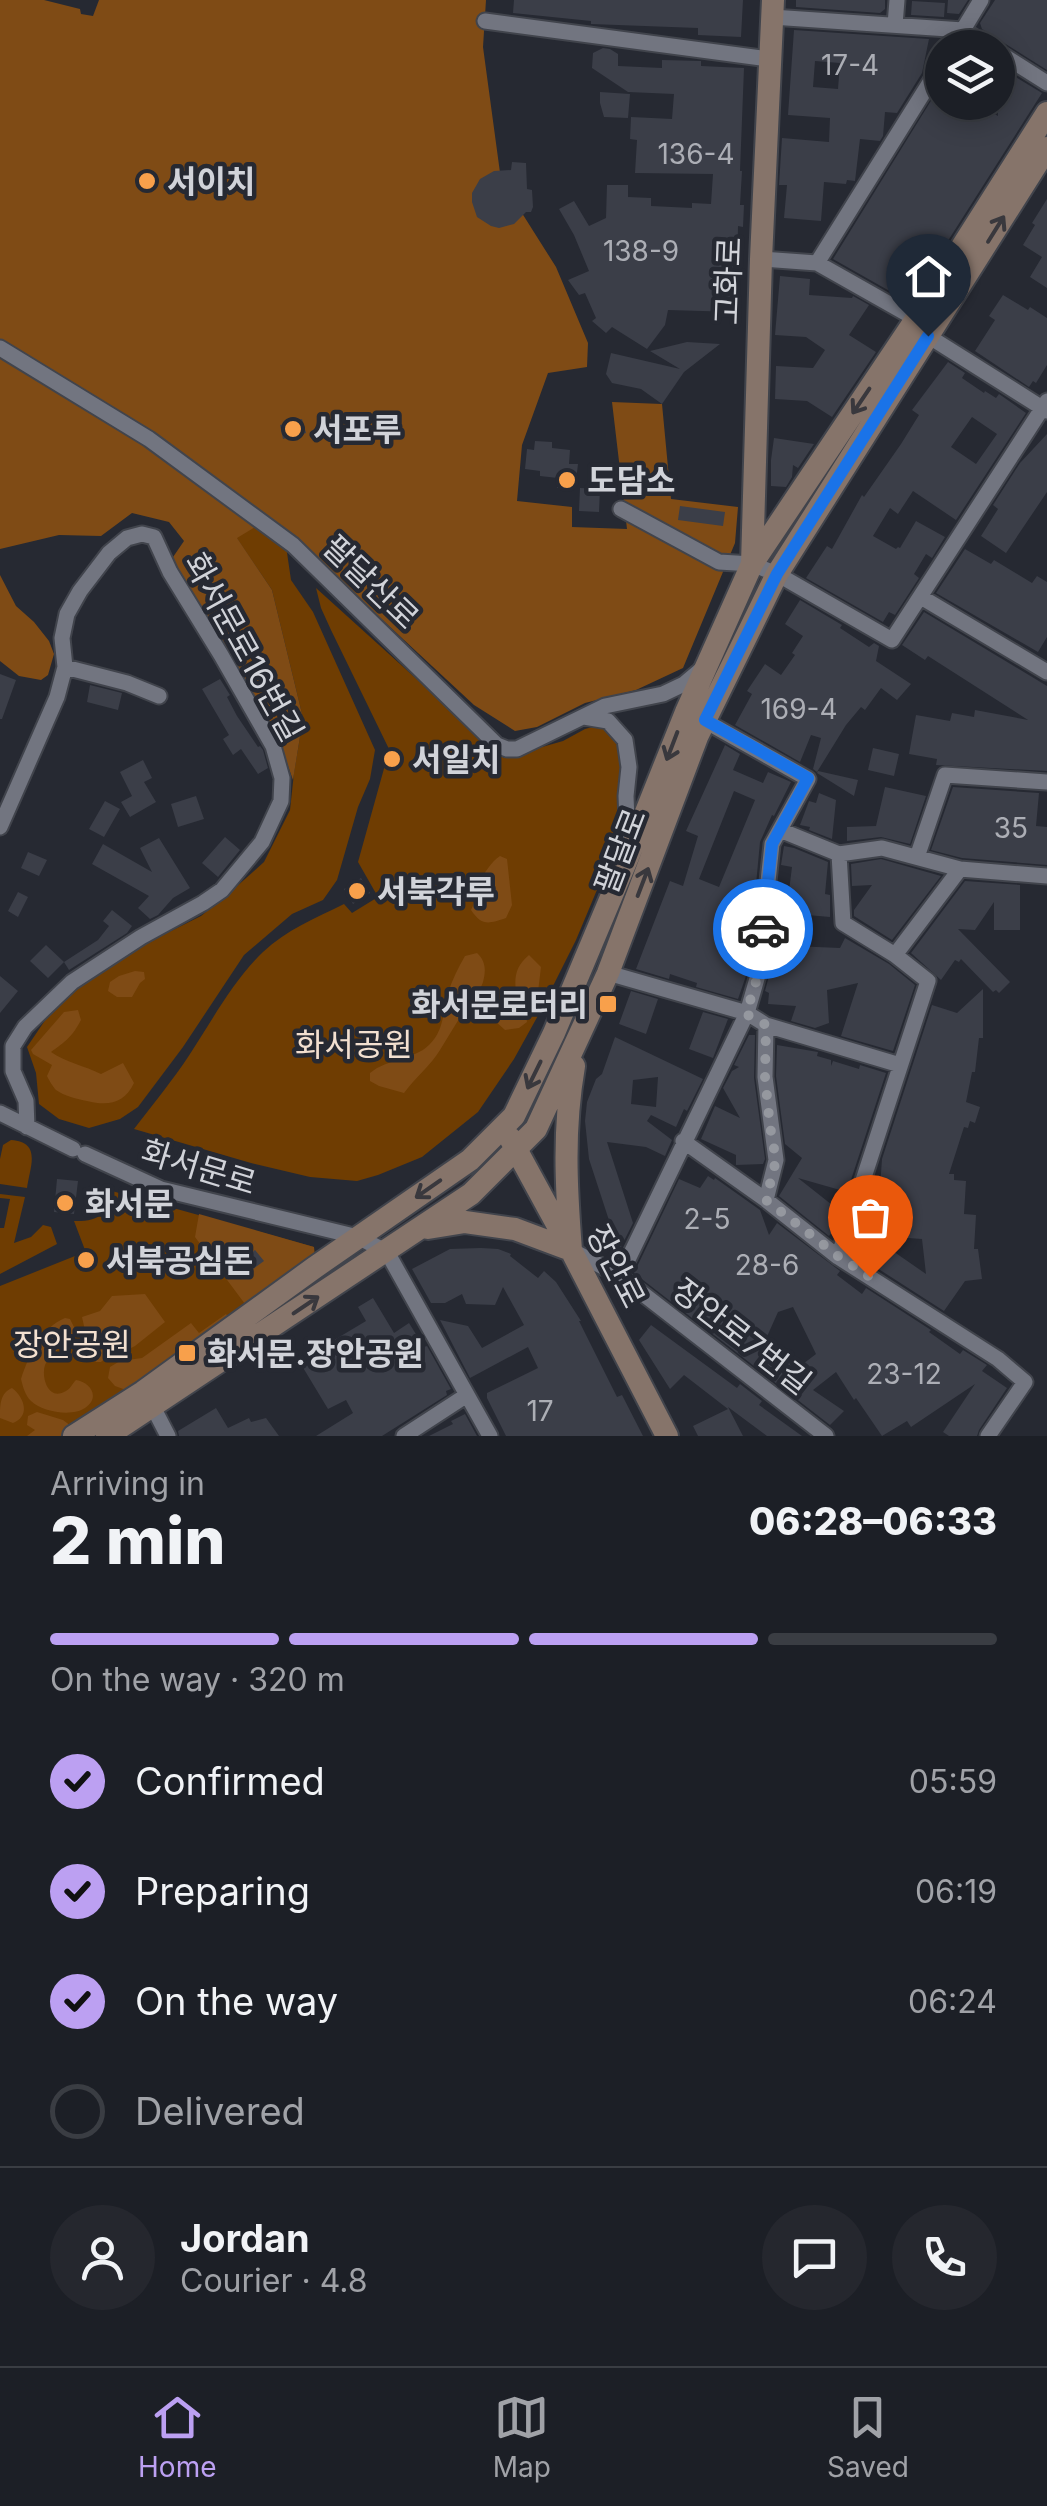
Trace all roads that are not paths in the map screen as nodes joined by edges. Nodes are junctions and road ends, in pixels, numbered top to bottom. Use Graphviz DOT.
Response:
graph roads {
  1 [pos="897,0"];
  2 [pos="981,0"];
  3 [pos="773,9"];
  4 [pos="484,21"];
  5 [pos="895,25"];
  6 [pos="963,30"];
  7 [pos="769,59"];
  8 [pos="1015,63"];
  9 [pos="1047,83"];
  10 [pos="925,90"];
  11 [pos="1047,113"];
  12 [pos="1047,148"];
  13 [pos="761,260"];
  14 [pos="817,263"];
  15 [pos="922,328"];
  16 [pos="0,348"];
  17 [pos="1045,407"];
  18 [pos="621,508"];
  19 [pos="752,564"];
  20 [pos="777,574"];
  21 [pos="920,597"];
  22 [pos="706,665"];
  23 [pos="65,667"];
  24 [pos="1047,672"];
  25 [pos="159,696"];
  26 [pos="584,717"];
  27 [pos="705,720"];
  28 [pos="1047,782"];
  29 [pos="0,827"];
  30 [pos="780,830"];
  31 [pos="839,854"];
  32 [pos="628,856"];
  33 [pos="918,857"];
  34 [pos="960,869"];
  35 [pos="1047,876"];
  36 [pos="895,955"];
  37 [pos="608,973"];
  38 [pos="746,1014"];
  39 [pos="766,1025"];
  40 [pos="579,1038"];
  41 [pos="900,1065"];
  42 [pos="1,1118"];
  43 [pos="26,1127"];
  44 [pos="503,1128"];
  45 [pos="683,1141"];
  46 [pos="517,1148"];
  47 [pos="766,1200"];
  48 [pos="419,1230"];
  49 [pos="358,1237"];
  50 [pos="572,1250"];
  51 [pos="387,1252"];
  52 [pos="838,1256"];
  53 [pos="620,1276"];
  54 [pos="468,1395"];
  55 [pos="152,1407"];
  56 [pos="410,1434"];
  57 [pos="74,1436"];
  58 [pos="108,1436"];
  59 [pos="168,1436"];
  60 [pos="490,1436"];
  61 [pos="666,1436"];
  62 [pos="826,1436"];
  63 [pos="988,1436"];
  1 -- 5 [label="street"];
  2 -- 6 [label="street"];
  3 -- 5 [label="street"];
  3 -- 7 [label="main road, 고화로"];
  4 -- 7 [label="street"];
  5 -- 6 [label="street"];
  7 -- 13 [label="main road, 고화로"];
  8 -- 9 [label="street"];
  10 -- 14 [label="street"];
  11 -- 15 [label="main road, 팔달로"];
  15 -- 12 [label="main road, 팔달로, one-way"];
  13 -- 14 [label="street"];
  13 -- 19 [label="main road, 고화로"];
  14 -- 15 [label="street"];
  15 -- 17 [label="street"];
  15 -- 19 [label="main road, 팔달로, one-way"];
  15 -- 20 [label="main road, 팔달로"];
  16 -- 26 [label="street, 팔달산로"];
  17 -- 21 [label="street"];
  18 -- 19 [label="street"];
  19 -- 20 [label="street"];
  19 -- 22 [label="main road, 팔달로"];
  20 -- 21 [label="street"];
  20 -- 27 [label="main road, 팔달로"];
  21 -- 24 [label="street"];
  22 -- 26 [label="street, 팔달산로"];
  22 -- 32 [label="main road, 팔달로, one-way"];
  23 -- 25 [label="street"];
  23 -- 29 [label="street, 화서문로16번길"];
  23 -- 43 [label="street, 화서문로16번길"];
  26 -- 32 [label="street"];
  27 -- 30 [label="street"];
  37 -- 27 [label="main road, 팔달로, one-way"];
  28 -- 33 [label="street"];
  30 -- 31 [label="street"];
  30 -- 38 [label="street"];
  31 -- 33 [label="street"];
  31 -- 36 [label="street"];
  32 -- 44 [label="main road, 팔달로, one-way"];
  33 -- 34 [label="street"];
  34 -- 35 [label="street"];
  34 -- 36 [label="street"];
  36 -- 41 [label="street"];
  37 -- 38 [label="street"];
  37 -- 40 [label="main road, 팔달로"];
  38 -- 39 [label="street"];
  38 -- 45 [label="street"];
  39 -- 41 [label="street"];
  39 -- 47 [label="street"];
  40 -- 46 [label="main road, 팔달로"];
  40 -- 50 [label="main road"];
  41 -- 52 [label="street"];
  42 -- 43 [label="street, 화서문로"];
  43 -- 49 [label="street, 화서문로"];
  44 -- 46 [label="main road, 장안로"];
  44 -- 49 [label="main road, one-way"];
  45 -- 47 [label="street"];
  45 -- 53 [label="street"];
  46 -- 48 [label="main road, 팔달로"];
  46 -- 50 [label="main road, 장안로"];
  47 -- 52 [label="street"];
  48 -- 50 [label="main road"];
  48 -- 51 [label="main road, 팔달로"];
  49 -- 51 [label="street, 화서문로"];
  49 -- 57 [label="main road"];
  50 -- 53 [label="street, 장안로7번길"];
  50 -- 61 [label="main road, 장안로"];
  51 -- 54 [label="street"];
  55 -- 51 [label="main road, 팔달로, one-way"];
  52 -- 63 [label="street"];
  53 -- 62 [label="street, 장안로7번길"];
  54 -- 56 [label="street"];
  54 -- 60 [label="street"];
  55 -- 58 [label="main road, 팔달로"];
  55 -- 59 [label="street"];
}
